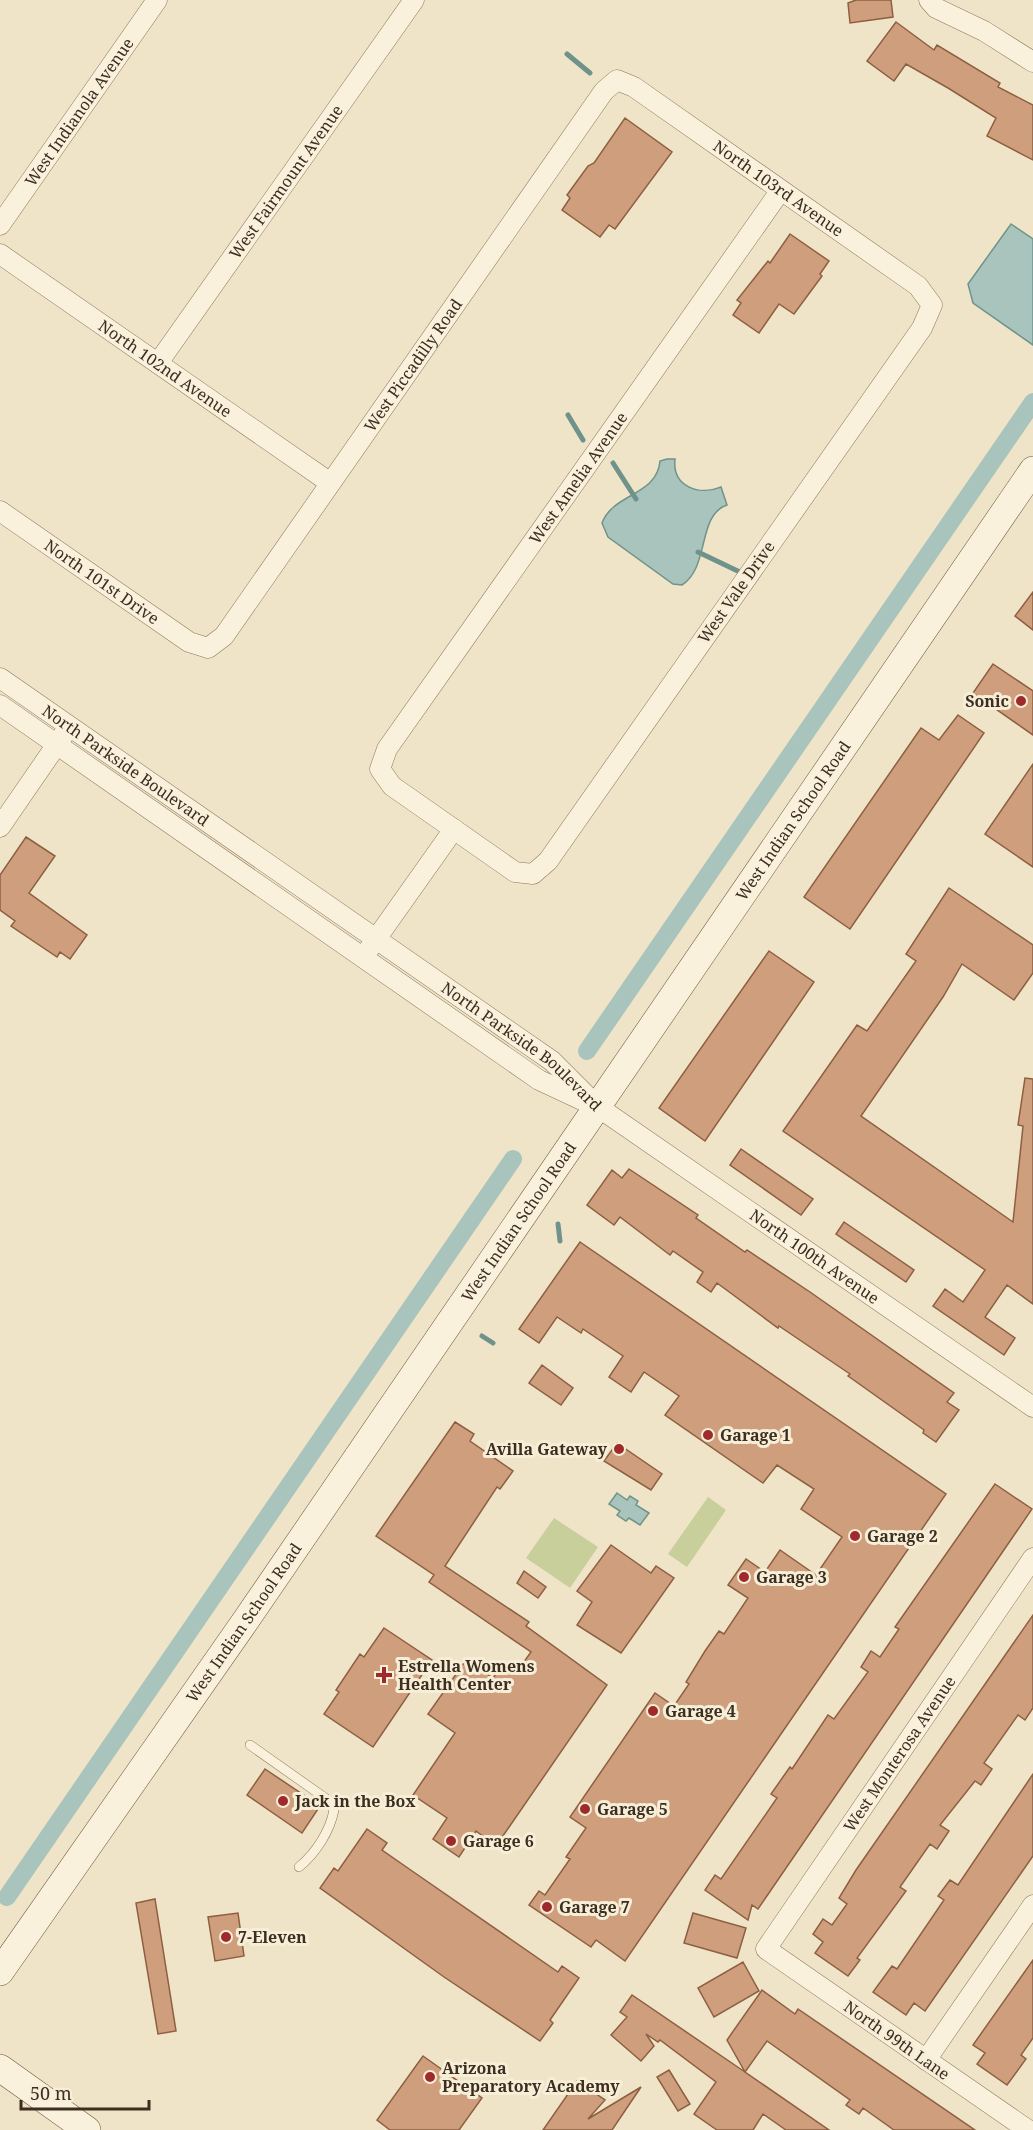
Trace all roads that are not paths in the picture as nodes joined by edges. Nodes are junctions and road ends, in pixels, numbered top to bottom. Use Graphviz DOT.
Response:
graph roads {
  1 [pos="158,0"];
  2 [pos="414,0"];
  3 [pos="929,0"];
  4 [pos="1033,63"];
  5 [pos="617,80"];
  6 [pos="781,190"];
  7 [pos="0,225"];
  8 [pos="0,254"];
  9 [pos="932,305"];
  10 [pos="158,363"];
  11 [pos="1033,470"];
  12 [pos="329,482"];
  13 [pos="0,511"];
  14 [pos="208,648"];
  15 [pos="0,678"];
  16 [pos="0,705"];
  17 [pos="69,727"];
  18 [pos="57,745"];
  19 [pos="0,827"];
  20 [pos="454,829"];
  21 [pos="376,940"];
  22 [pos="363,959"];
  23 [pos="598,1107"];
  24 [pos="1033,1407"];
  25 [pos="1033,1558"];
  26 [pos="250,1745"];
  27 [pos="299,1867"];
  28 [pos="1033,1905"];
  29 [pos="766,1949"];
  30 [pos="0,1972"];
  31 [pos="926,2060"];
  32 [pos="0,2068"];
  33 [pos="87,2130"];
  34 [pos="1028,2130"];
  1 -- 7 [label="street, West Indianola Avenue"];
  2 -- 10 [label="street, West Fairmount Avenue"];
  3 -- 4 [label="street"];
  5 -- 6 [label="street, North 103rd Avenue"];
  5 -- 12 [label="street, West Piccadilly Road"];
  6 -- 9 [label="street, North 103rd Avenue"];
  6 -- 20 [label="street, West Amelia Avenue"];
  8 -- 10 [label="street, North 102nd Avenue"];
  9 -- 20 [label="street, West Vale Drive"];
  10 -- 12 [label="street, North 102nd Avenue"];
  11 -- 23 [label="main road, West Indian School Road"];
  12 -- 14 [label="street, West Piccadilly Road"];
  13 -- 14 [label="street, North 101st Drive"];
  15 -- 17 [label="street, North Parkside Boulevard"];
  16 -- 18 [label="street, North Parkside Boulevard"];
  17 -- 18 [label="street"];
  17 -- 21 [label="street, North Parkside Boulevard"];
  18 -- 19 [label="street"];
  18 -- 22 [label="street, North Parkside Boulevard"];
  20 -- 21 [label="street"];
  21 -- 22 [label="street"];
  21 -- 23 [label="street, North Parkside Boulevard"];
  22 -- 23 [label="street, North Parkside Boulevard"];
  23 -- 24 [label="street, North 100th Avenue"];
  23 -- 30 [label="main road, West Indian School Road"];
  25 -- 29 [label="street, West Monterosa Avenue"];
  26 -- 27 [label="lane"];
  28 -- 31 [label="street"];
  29 -- 31 [label="street, North 99th Lane"];
  31 -- 34 [label="street, North 99th Lane"];
  32 -- 33 [label="main road"];
}
